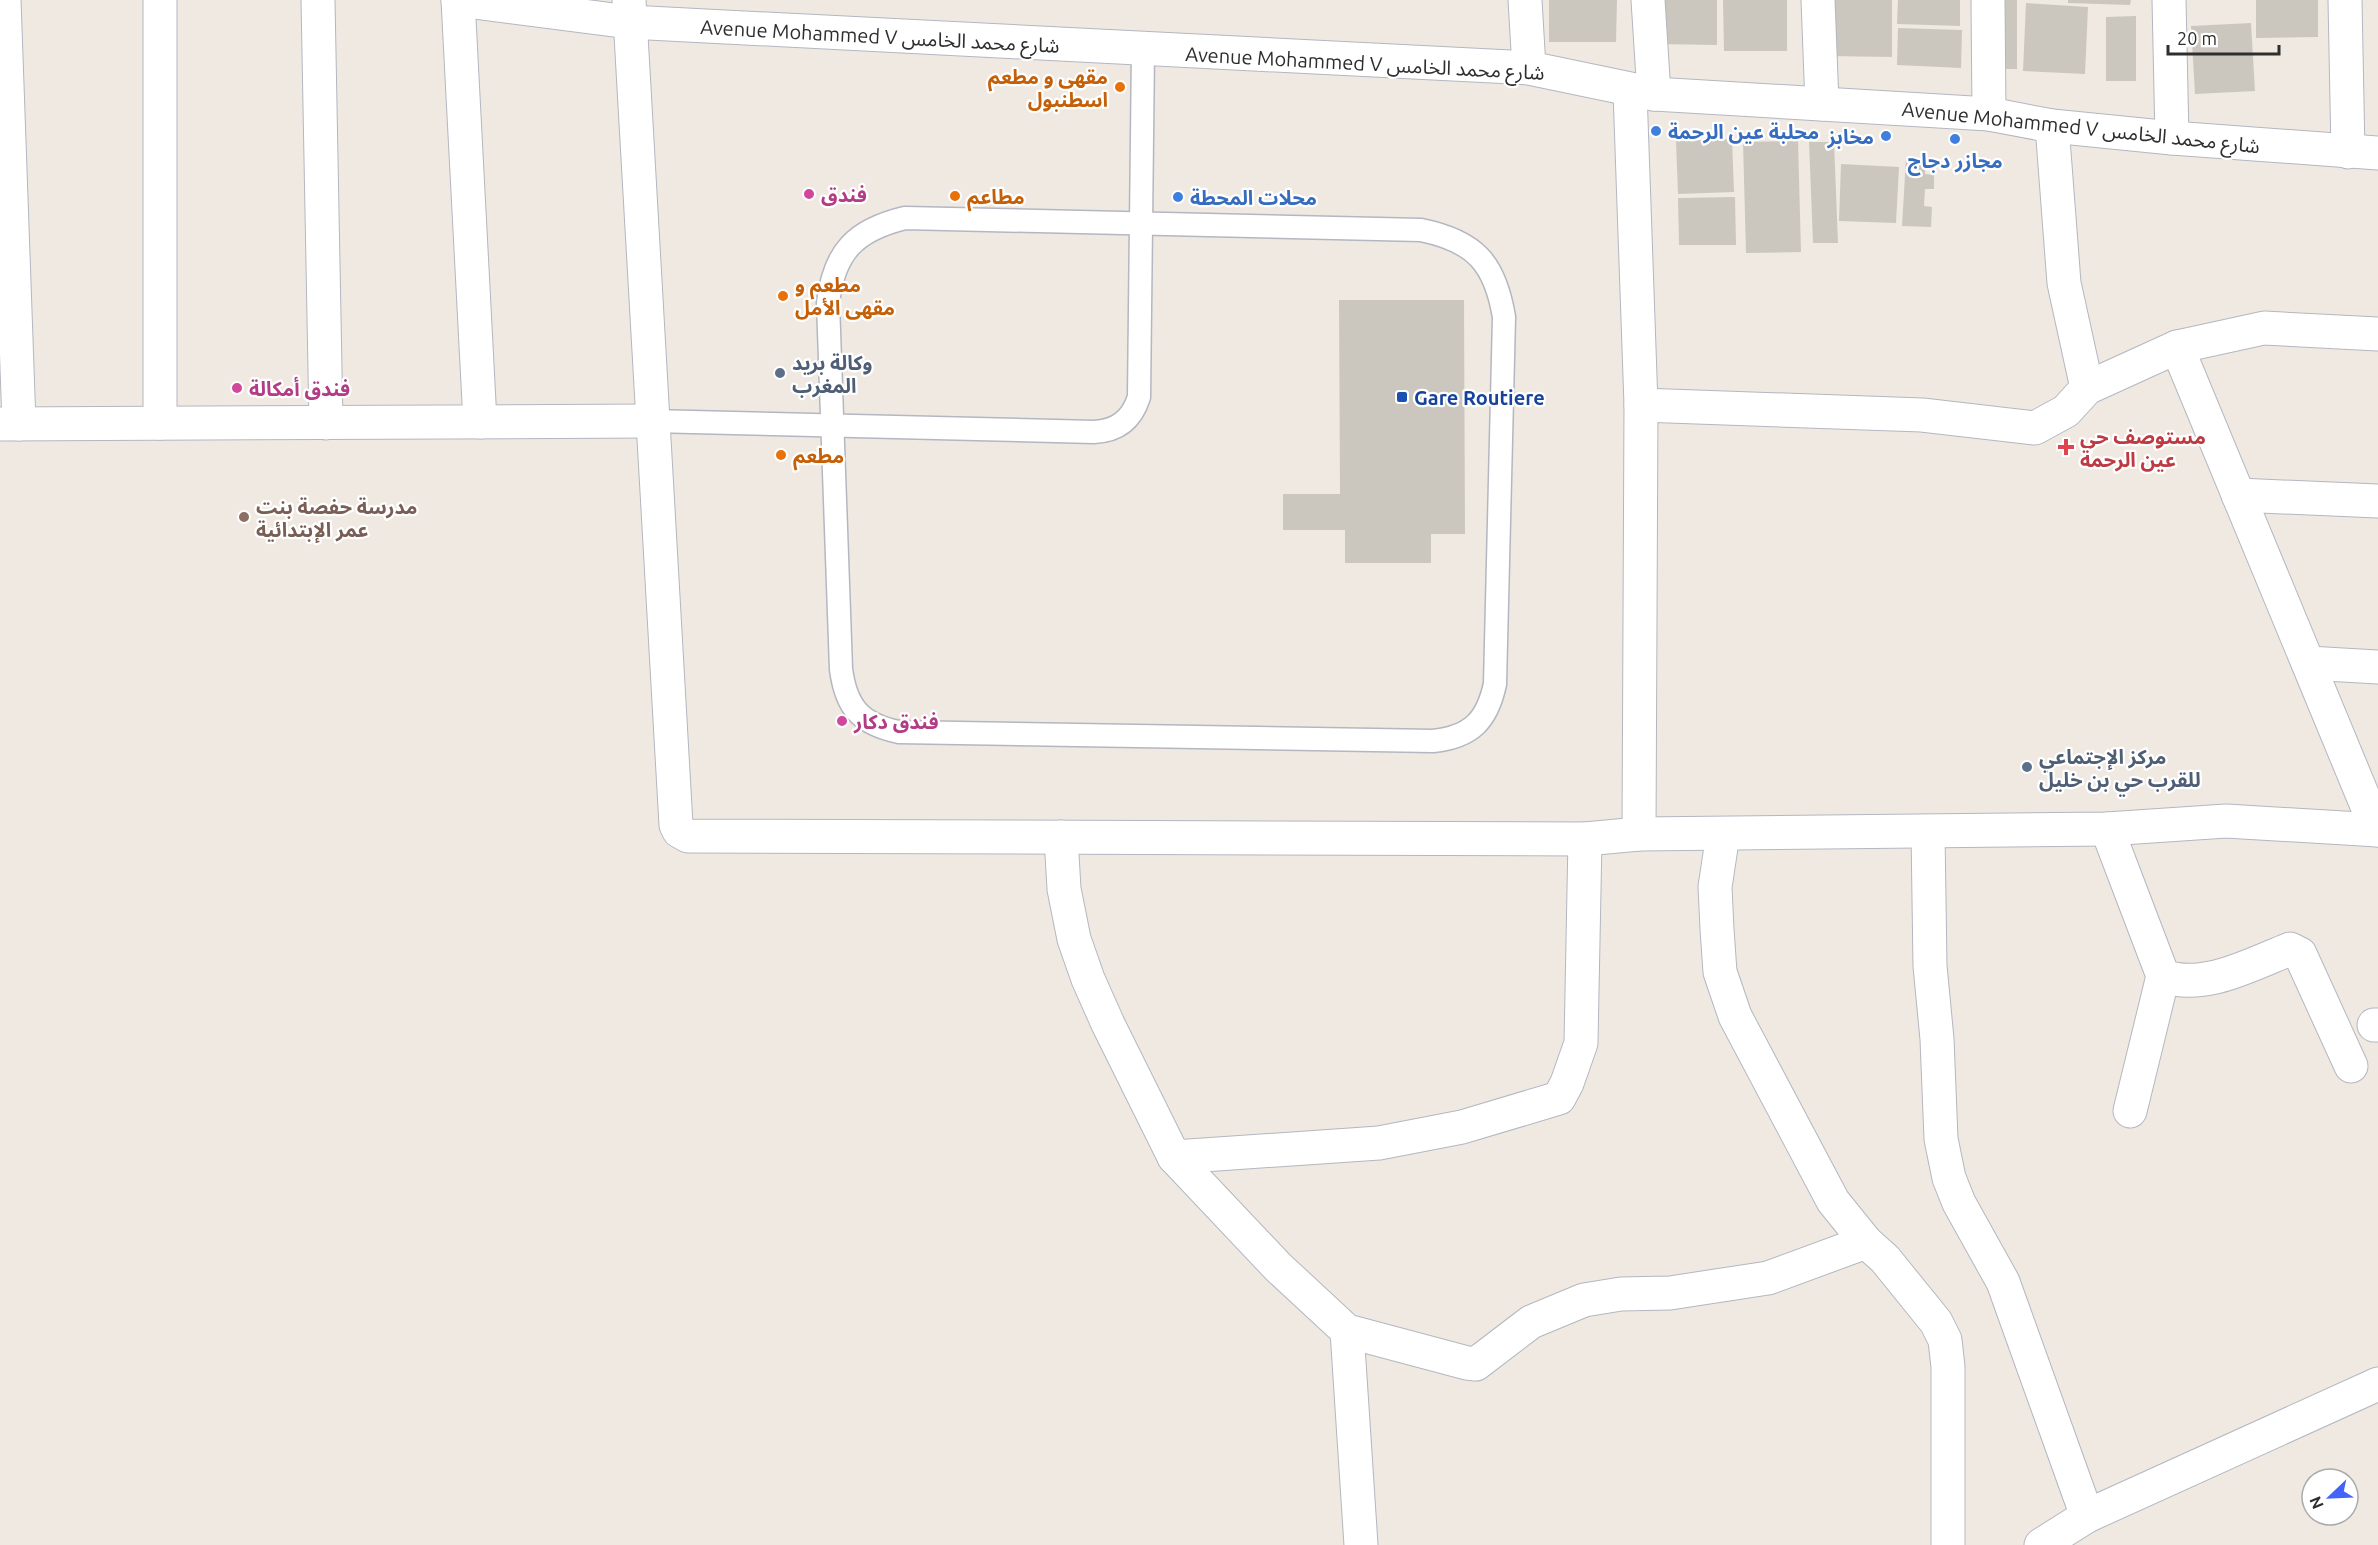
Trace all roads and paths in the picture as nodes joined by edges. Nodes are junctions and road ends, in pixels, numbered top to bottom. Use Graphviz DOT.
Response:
graph roads {
  1 [pos="4,0"];
  2 [pos="160,0"];
  3 [pos="318,0"];
  4 [pos="458,0"];
  5 [pos="1525,0"];
  6 [pos="1648,0"];
  7 [pos="1818,0"];
  8 [pos="1988,0"];
  9 [pos="2169,0"];
  10 [pos="2345,0"];
  11 [pos="629,11"];
  12 [pos="1143,50"];
  13 [pos="1529,68"];
  14 [pos="1642,92"];
  15 [pos="1822,104"];
  16 [pos="1989,114"];
  17 [pos="2052,126"];
  18 [pos="2172,138"];
  19 [pos="2363,153"];
  20 [pos="1141,224"];
  21 [pos="2378,334"];
  22 [pos="2177,347"];
  23 [pos="2087,388"];
  24 [pos="1641,405"];
  25 [pos="651,421"];
  26 [pos="480,422"];
  27 [pos="160,423"];
  28 [pos="326,423"];
  29 [pos="10,424"];
  30 [pos="833,425"];
  31 [pos="2238,495"];
  32 [pos="2378,501"];
  33 [pos="2308,663"];
  34 [pos="2378,667"];
  35 [pos="2107,829"];
  36 [pos="2378,830"];
  37 [pos="1928,832"];
  38 [pos="1639,834"];
  39 [pos="1723,834"];
  40 [pos="1061,837"];
  41 [pos="1585,839"];
  42 [pos="2163,976"];
  43 [pos="2351,1066"];
  44 [pos="2130,1111"];
  45 [pos="1174,1157"];
  46 [pos="1866,1242"];
  47 [pos="1347,1331"];
  48 [pos="2378,1384"];
  49 [pos="2087,1516"];
  50 [pos="1361,1545"];
  51 [pos="1948,1545"];
  52 [pos="2041,1545"];
  1 -- 29 [label="street"];
  2 -- 27 [label="street"];
  3 -- 28 [label="street"];
  4 -- 11 [label="street, Avenue Mohammed V شارع محمد الخامس"];
  4 -- 26 [label="street"];
  5 -- 13 [label="street"];
  6 -- 14 [label="street"];
  7 -- 15 [label="street"];
  8 -- 16 [label="street"];
  9 -- 18 [label="street"];
  10 -- 19 [label="street"];
  11 -- 12 [label="street, Avenue Mohammed V شارع محمد الخامس"];
  11 -- 25 [label="street"];
  12 -- 13 [label="street, Avenue Mohammed V شارع محمد الخامس"];
  12 -- 20 [label="lane"];
  13 -- 14 [label="street, Avenue Mohammed V شارع محمد الخامس"];
  14 -- 15 [label="street, Avenue Mohammed V شارع محمد الخامس"];
  14 -- 24 [label="street"];
  15 -- 16 [label="street, Avenue Mohammed V شارع محمد الخامس"];
  16 -- 17 [label="street, Avenue Mohammed V شارع محمد الخامس"];
  17 -- 18 [label="street, Avenue Mohammed V شارع محمد الخامس"];
  17 -- 23 [label="street"];
  18 -- 19 [label="street, Avenue Mohammed V شارع محمد الخامس"];
  20 -- 30 [label="lane"];
  20 -- 30 [label="lane"];
  20 -- 30 [label="lane"];
  21 -- 22 [label="street"];
  22 -- 23 [label="street"];
  22 -- 31 [label="street"];
  23 -- 24 [label="street"];
  24 -- 38 [label="street"];
  25 -- 26 [label="street"];
  25 -- 30 [label="lane"];
  25 -- 40 [label="street"];
  26 -- 28 [label="street"];
  27 -- 28 [label="street"];
  27 -- 29 [label="street"];
  31 -- 32 [label="street"];
  31 -- 33 [label="street"];
  33 -- 34 [label="street"];
  33 -- 36 [label="street"];
  35 -- 36 [label="street"];
  35 -- 37 [label="street"];
  35 -- 42 [label="street"];
  37 -- 39 [label="street"];
  37 -- 49 [label="street"];
  38 -- 39 [label="street"];
  38 -- 41 [label="street"];
  39 -- 46 [label="street"];
  40 -- 41 [label="street"];
  40 -- 45 [label="street"];
  41 -- 45 [label="street"];
  42 -- 43 [label="street"];
  42 -- 44 [label="street"];
  45 -- 47 [label="street"];
  46 -- 47 [label="street"];
  46 -- 51 [label="street"];
  47 -- 50 [label="street"];
  48 -- 49 [label="street"];
  49 -- 52 [label="street"];
}
